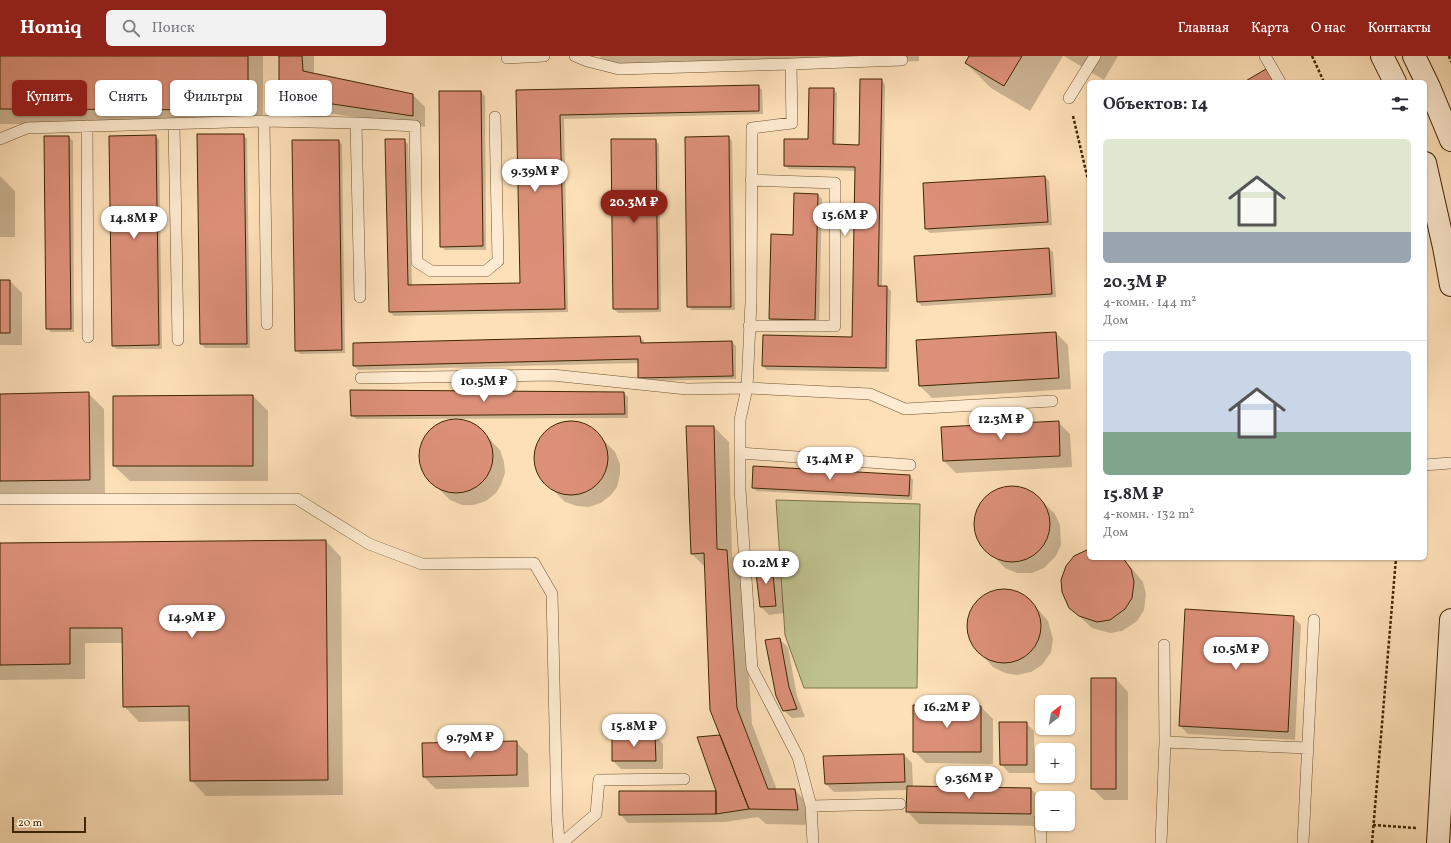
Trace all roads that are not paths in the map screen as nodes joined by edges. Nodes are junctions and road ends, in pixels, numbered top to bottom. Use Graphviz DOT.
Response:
graph roads {
  1 [pos="507,56"];
  2 [pos="544,56"];
  3 [pos="575,56"];
  4 [pos="1095,56"];
  5 [pos="1265,56"];
  6 [pos="1382,56"];
  7 [pos="1414,56"];
  8 [pos="902,60"];
  9 [pos="791,64"];
  10 [pos="1279,80"];
  11 [pos="1394,80"];
  12 [pos="1426,80"];
  13 [pos="1427,83"];
  14 [pos="1069,98"];
  15 [pos="495,117"];
  16 [pos="264,121"];
  17 [pos="356,123"];
  18 [pos="174,124"];
  19 [pos="87,126"];
  20 [pos="0,139"];
  21 [pos="1451,140"];
  22 [pos="1451,145"];
  23 [pos="1427,151"];
  24 [pos="1427,169"];
  25 [pos="751,180"];
  26 [pos="1444,219"];
  27 [pos="1451,285"];
  28 [pos="360,297"];
  29 [pos="267,324"];
  30 [pos="749,326"];
  31 [pos="88,337"];
  32 [pos="178,340"];
  33 [pos="361,378"];
  34 [pos="746,388"];
  35 [pos="1052,401"];
  36 [pos="740,453"];
  37 [pos="1451,463"];
  38 [pos="1427,465"];
  39 [pos="910,466"];
  40 [pos="0,499"];
  41 [pos="1314,620"];
  42 [pos="1451,620"];
  43 [pos="1164,645"];
  44 [pos="1164,742"];
  45 [pos="1308,748"];
  46 [pos="684,779"];
  47 [pos="900,804"];
  48 [pos="811,806"];
  49 [pos="1040,831"];
  50 [pos="560,843"];
  51 [pos="813,843"];
  52 [pos="1041,843"];
  53 [pos="1161,843"];
  54 [pos="1303,843"];
  55 [pos="1438,843"];
  1 -- 2 [label="lane"];
  3 -- 9 [label="lane"];
  4 -- 14 [label="lane"];
  5 -- 10 [label="lane"];
  6 -- 11 [label="main road"];
  7 -- 12 [label="main road"];
  8 -- 9 [label="lane"];
  9 -- 25 [label="lane"];
  13 -- 21 [label="main road"];
  15 -- 17 [label="lane"];
  16 -- 17 [label="lane"];
  16 -- 18 [label="lane"];
  16 -- 29 [label="lane"];
  17 -- 28 [label="lane"];
  18 -- 19 [label="lane"];
  18 -- 32 [label="lane"];
  19 -- 20 [label="lane"];
  19 -- 31 [label="lane"];
  22 -- 23 [label="main road"];
  24 -- 26 [label="main road"];
  25 -- 30 [label="lane"];
  25 -- 30 [label="lane"];
  26 -- 27 [label="main road"];
  30 -- 34 [label="lane"];
  33 -- 34 [label="lane"];
  34 -- 35 [label="lane"];
  34 -- 36 [label="lane"];
  36 -- 39 [label="lane"];
  36 -- 48 [label="lane"];
  37 -- 38 [label="lane"];
  40 -- 50 [label="lane"];
  41 -- 45 [label="lane"];
  42 -- 55 [label="main road"];
  43 -- 44 [label="lane"];
  44 -- 45 [label="lane"];
  44 -- 53 [label="lane"];
  45 -- 54 [label="lane"];
  46 -- 50 [label="lane"];
  47 -- 48 [label="lane"];
  48 -- 51 [label="lane"];
  49 -- 52 [label="lane"];
}
